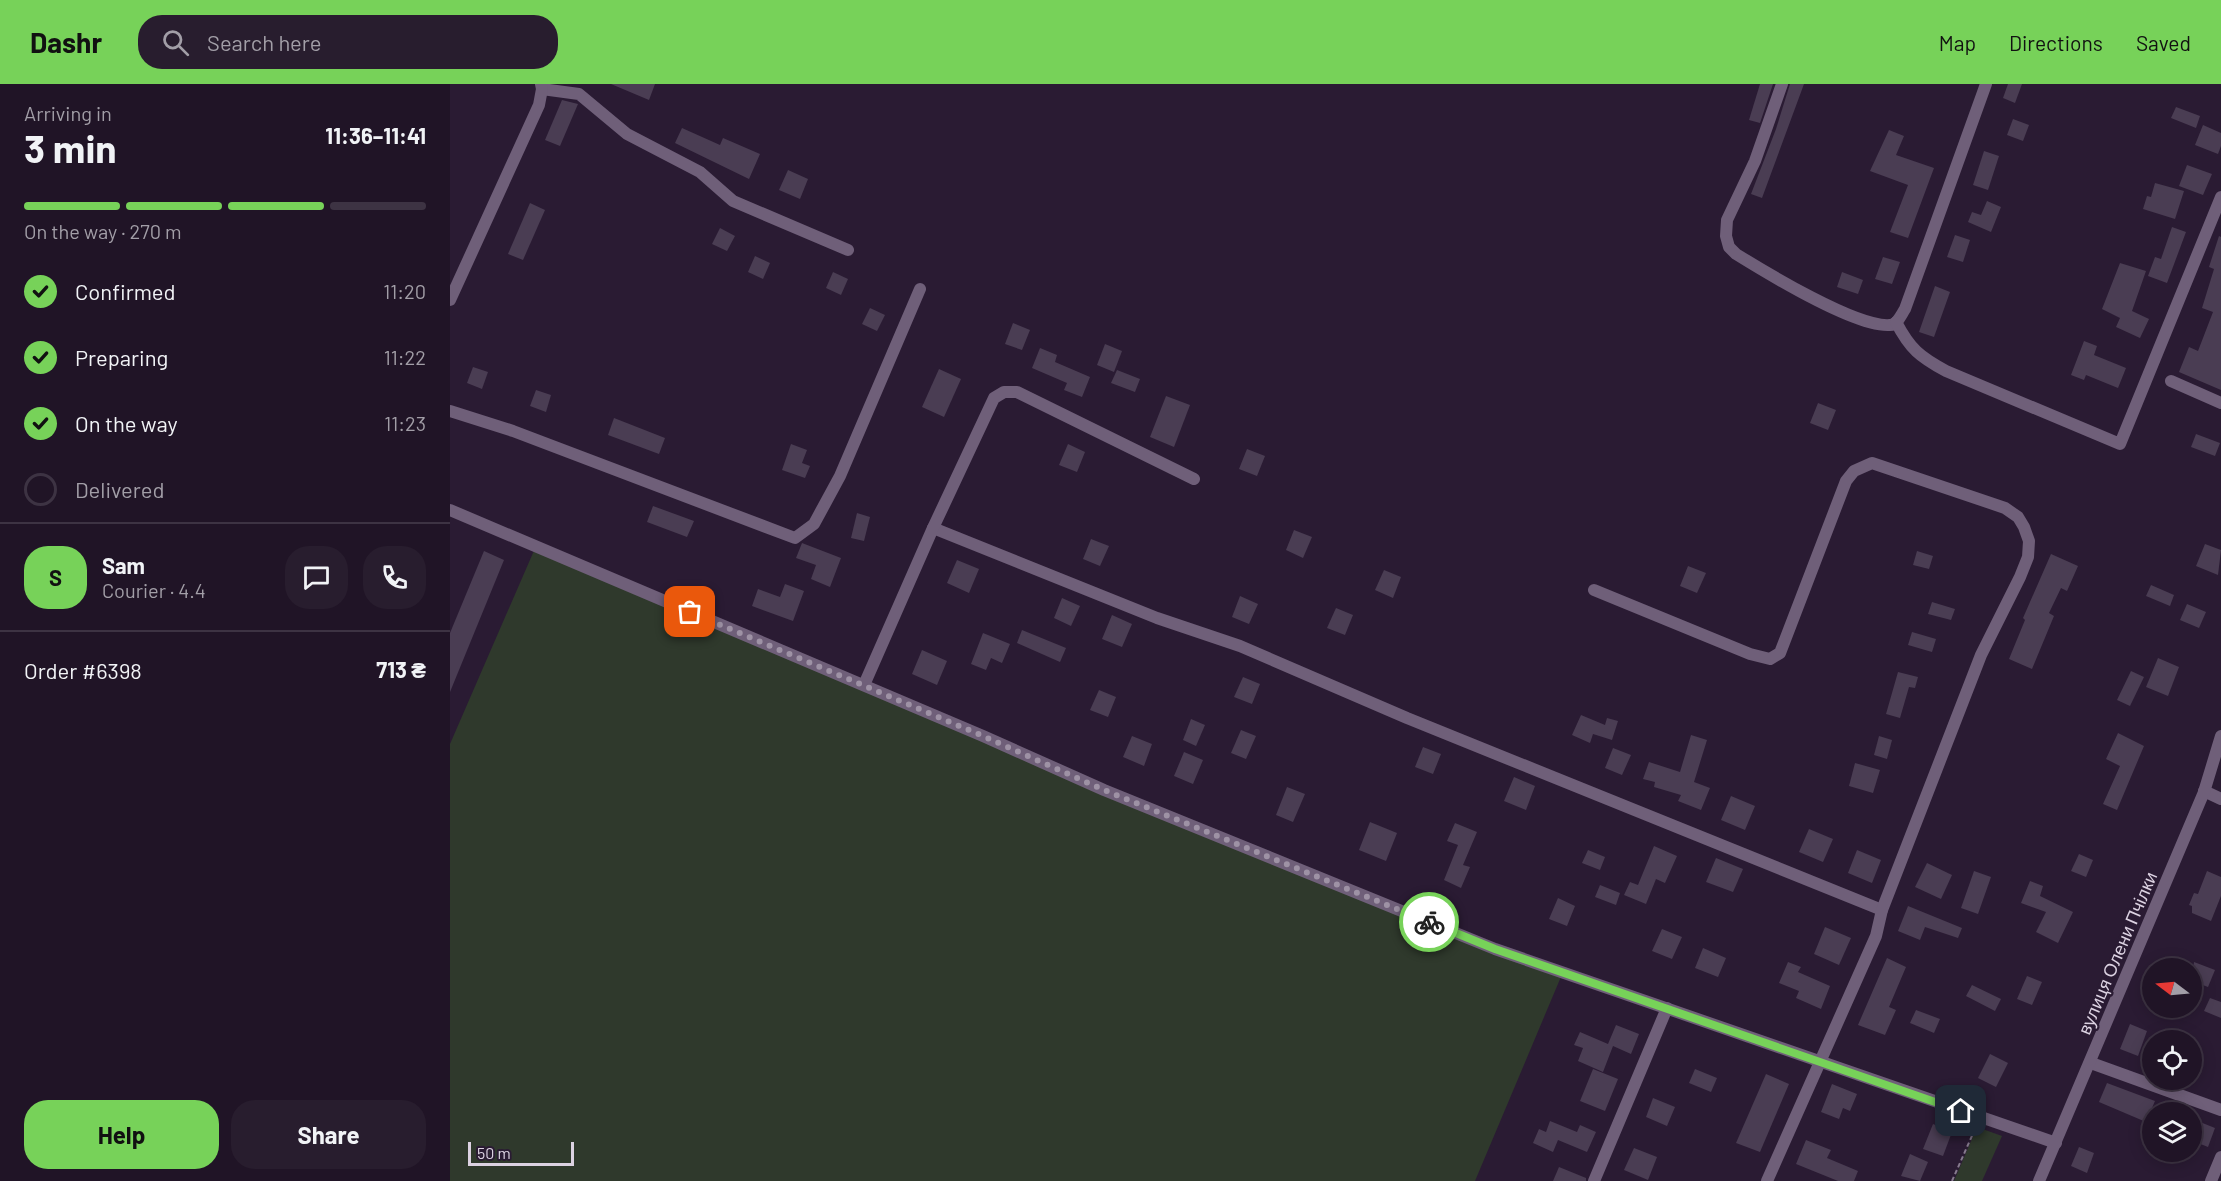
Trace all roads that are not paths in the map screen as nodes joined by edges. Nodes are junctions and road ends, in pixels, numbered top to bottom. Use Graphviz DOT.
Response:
graph roads {
  1 [pos="1782,84"];
  2 [pos="1986,84"];
  3 [pos="542,87"];
  4 [pos="2221,197"];
  5 [pos="848,250"];
  6 [pos="920,289"];
  7 [pos="450,300"];
  8 [pos="1896,322"];
  9 [pos="2171,381"];
  10 [pos="2221,403"];
  11 [pos="450,411"];
  12 [pos="1194,479"];
  13 [pos="450,510"];
  14 [pos="933,528"];
  15 [pos="1594,590"];
  16 [pos="864,685"];
  17 [pos="2221,736"];
  18 [pos="2204,791"];
  19 [pos="2221,799"];
  20 [pos="1882,910"];
  21 [pos="1667,1008"];
  22 [pos="1820,1060"];
  23 [pos="2091,1063"];
  24 [pos="2221,1110"];
  25 [pos="2056,1143"];
  26 [pos="2221,1157"];
  27 [pos="1594,1181"];
  28 [pos="1767,1181"];
  29 [pos="2039,1181"];
  30 [pos="2211,1181"];
  1 -- 8 [label="street"];
  2 -- 8 [label="street"];
  3 -- 5 [label="street"];
  3 -- 7 [label="street"];
  4 -- 8 [label="street"];
  6 -- 11 [label="street"];
  9 -- 10 [label="street"];
  12 -- 14 [label="street"];
  13 -- 16 [label="street"];
  14 -- 16 [label="street"];
  14 -- 20 [label="street"];
  15 -- 20 [label="street"];
  16 -- 21 [label="street"];
  17 -- 18 [label="street, вулиця Олени Пчілки"];
  18 -- 19 [label="street"];
  18 -- 23 [label="street, вулиця Олени Пчілки"];
  20 -- 22 [label="street"];
  21 -- 22 [label="street"];
  21 -- 27 [label="street"];
  22 -- 25 [label="street"];
  22 -- 28 [label="street"];
  23 -- 24 [label="street"];
  23 -- 25 [label="street, вулиця Олени Пчілки"];
  25 -- 29 [label="street, вулиця Олени Пчілки"];
  26 -- 30 [label="street"];
}
